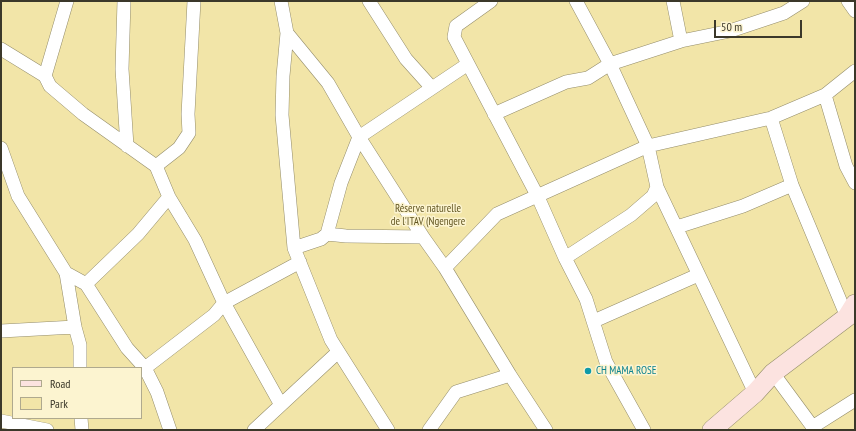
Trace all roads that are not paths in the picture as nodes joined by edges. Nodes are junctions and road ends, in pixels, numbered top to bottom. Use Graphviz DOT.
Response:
graph roads {
  1 [pos="67,1"];
  2 [pos="124,1"];
  3 [pos="194,1"];
  4 [pos="281,1"];
  5 [pos="369,1"];
  6 [pos="491,1"];
  7 [pos="576,1"];
  8 [pos="673,1"];
  9 [pos="803,1"];
  10 [pos="848,1"];
  11 [pos="855,11"];
  12 [pos="288,33"];
  13 [pos="681,41"];
  14 [pos="1,49"];
  15 [pos="468,64"];
  16 [pos="610,64"];
  17 [pos="855,72"];
  18 [pos="45,76"];
  19 [pos="432,88"];
  20 [pos="825,95"];
  21 [pos="494,114"];
  22 [pos="771,118"];
  23 [pos="359,137"];
  24 [pos="127,146"];
  25 [pos="648,146"];
  26 [pos="1,148"];
  27 [pos="156,166"];
  28 [pos="855,183"];
  29 [pos="792,185"];
  30 [pos="656,187"];
  31 [pos="169,197"];
  32 [pos="538,197"];
  33 [pos="677,227"];
  34 [pos="327,234"];
  35 [pos="423,237"];
  36 [pos="294,248"];
  37 [pos="565,258"];
  38 [pos="300,262"];
  39 [pos="445,268"];
  40 [pos="66,273"];
  41 [pos="698,275"];
  42 [pos="86,284"];
  43 [pos="224,304"];
  44 [pos="851,310"];
  45 [pos="594,321"];
  46 [pos="75,326"];
  47 [pos="1,331"];
  48 [pos="338,352"];
  49 [pos="80,367"];
  50 [pos="145,368"];
  51 [pos="772,373"];
  52 [pos="510,375"];
  53 [pos="755,393"];
  54 [pos="855,400"];
  55 [pos="281,404"];
  56 [pos="81,419"];
  57 [pos="1,421"];
  58 [pos="815,428"];
  59 [pos="166,429"];
  60 [pos="47,430"];
  61 [pos="82,430"];
  62 [pos="254,430"];
  63 [pos="388,430"];
  64 [pos="429,430"];
  65 [pos="546,430"];
  66 [pos="644,430"];
  67 [pos="712,430"];
  1 -- 18 [label="street"];
  2 -- 24 [label="street"];
  3 -- 27 [label="street"];
  4 -- 12 [label="street"];
  5 -- 19 [label="street"];
  6 -- 15 [label="street"];
  7 -- 16 [label="street"];
  8 -- 13 [label="street"];
  9 -- 13 [label="street"];
  10 -- 11 [label="street"];
  12 -- 23 [label="street"];
  12 -- 36 [label="street"];
  13 -- 16 [label="street"];
  14 -- 18 [label="street"];
  15 -- 19 [label="street"];
  15 -- 21 [label="street"];
  16 -- 21 [label="street"];
  16 -- 25 [label="street"];
  17 -- 20 [label="street"];
  18 -- 24 [label="street"];
  19 -- 23 [label="street"];
  20 -- 22 [label="street"];
  20 -- 28 [label="street"];
  21 -- 32 [label="street"];
  22 -- 25 [label="street"];
  22 -- 29 [label="street"];
  23 -- 34 [label="street"];
  23 -- 35 [label="street"];
  24 -- 27 [label="street"];
  25 -- 30 [label="street"];
  25 -- 32 [label="street"];
  26 -- 40 [label="street"];
  27 -- 31 [label="street"];
  29 -- 33 [label="street"];
  29 -- 44 [label="street"];
  30 -- 33 [label="street"];
  30 -- 37 [label="street"];
  31 -- 42 [label="street"];
  31 -- 43 [label="street"];
  32 -- 37 [label="street"];
  32 -- 39 [label="street"];
  33 -- 41 [label="street"];
  34 -- 35 [label="street"];
  34 -- 36 [label="street"];
  35 -- 39 [label="street"];
  36 -- 38 [label="street"];
  37 -- 45 [label="street"];
  38 -- 43 [label="street"];
  38 -- 48 [label="street"];
  39 -- 52 [label="street"];
  40 -- 42 [label="street"];
  40 -- 46 [label="street"];
  41 -- 45 [label="street"];
  41 -- 53 [label="street"];
  42 -- 50 [label="street"];
  43 -- 50 [label="street"];
  43 -- 55 [label="street"];
  44 -- 51 [label="street"];
  45 -- 66 [label="street"];
  46 -- 47 [label="street"];
  46 -- 49 [label="street"];
  48 -- 55 [label="street"];
  48 -- 63 [label="street"];
  50 -- 59 [label="street"];
  51 -- 53 [label="street"];
  51 -- 58 [label="street"];
  52 -- 64 [label="street"];
  52 -- 65 [label="street"];
  53 -- 67 [label="street"];
  54 -- 58 [label="street"];
  55 -- 62 [label="street"];
  56 -- 61 [label="street"];
  57 -- 60 [label="street"];
}
